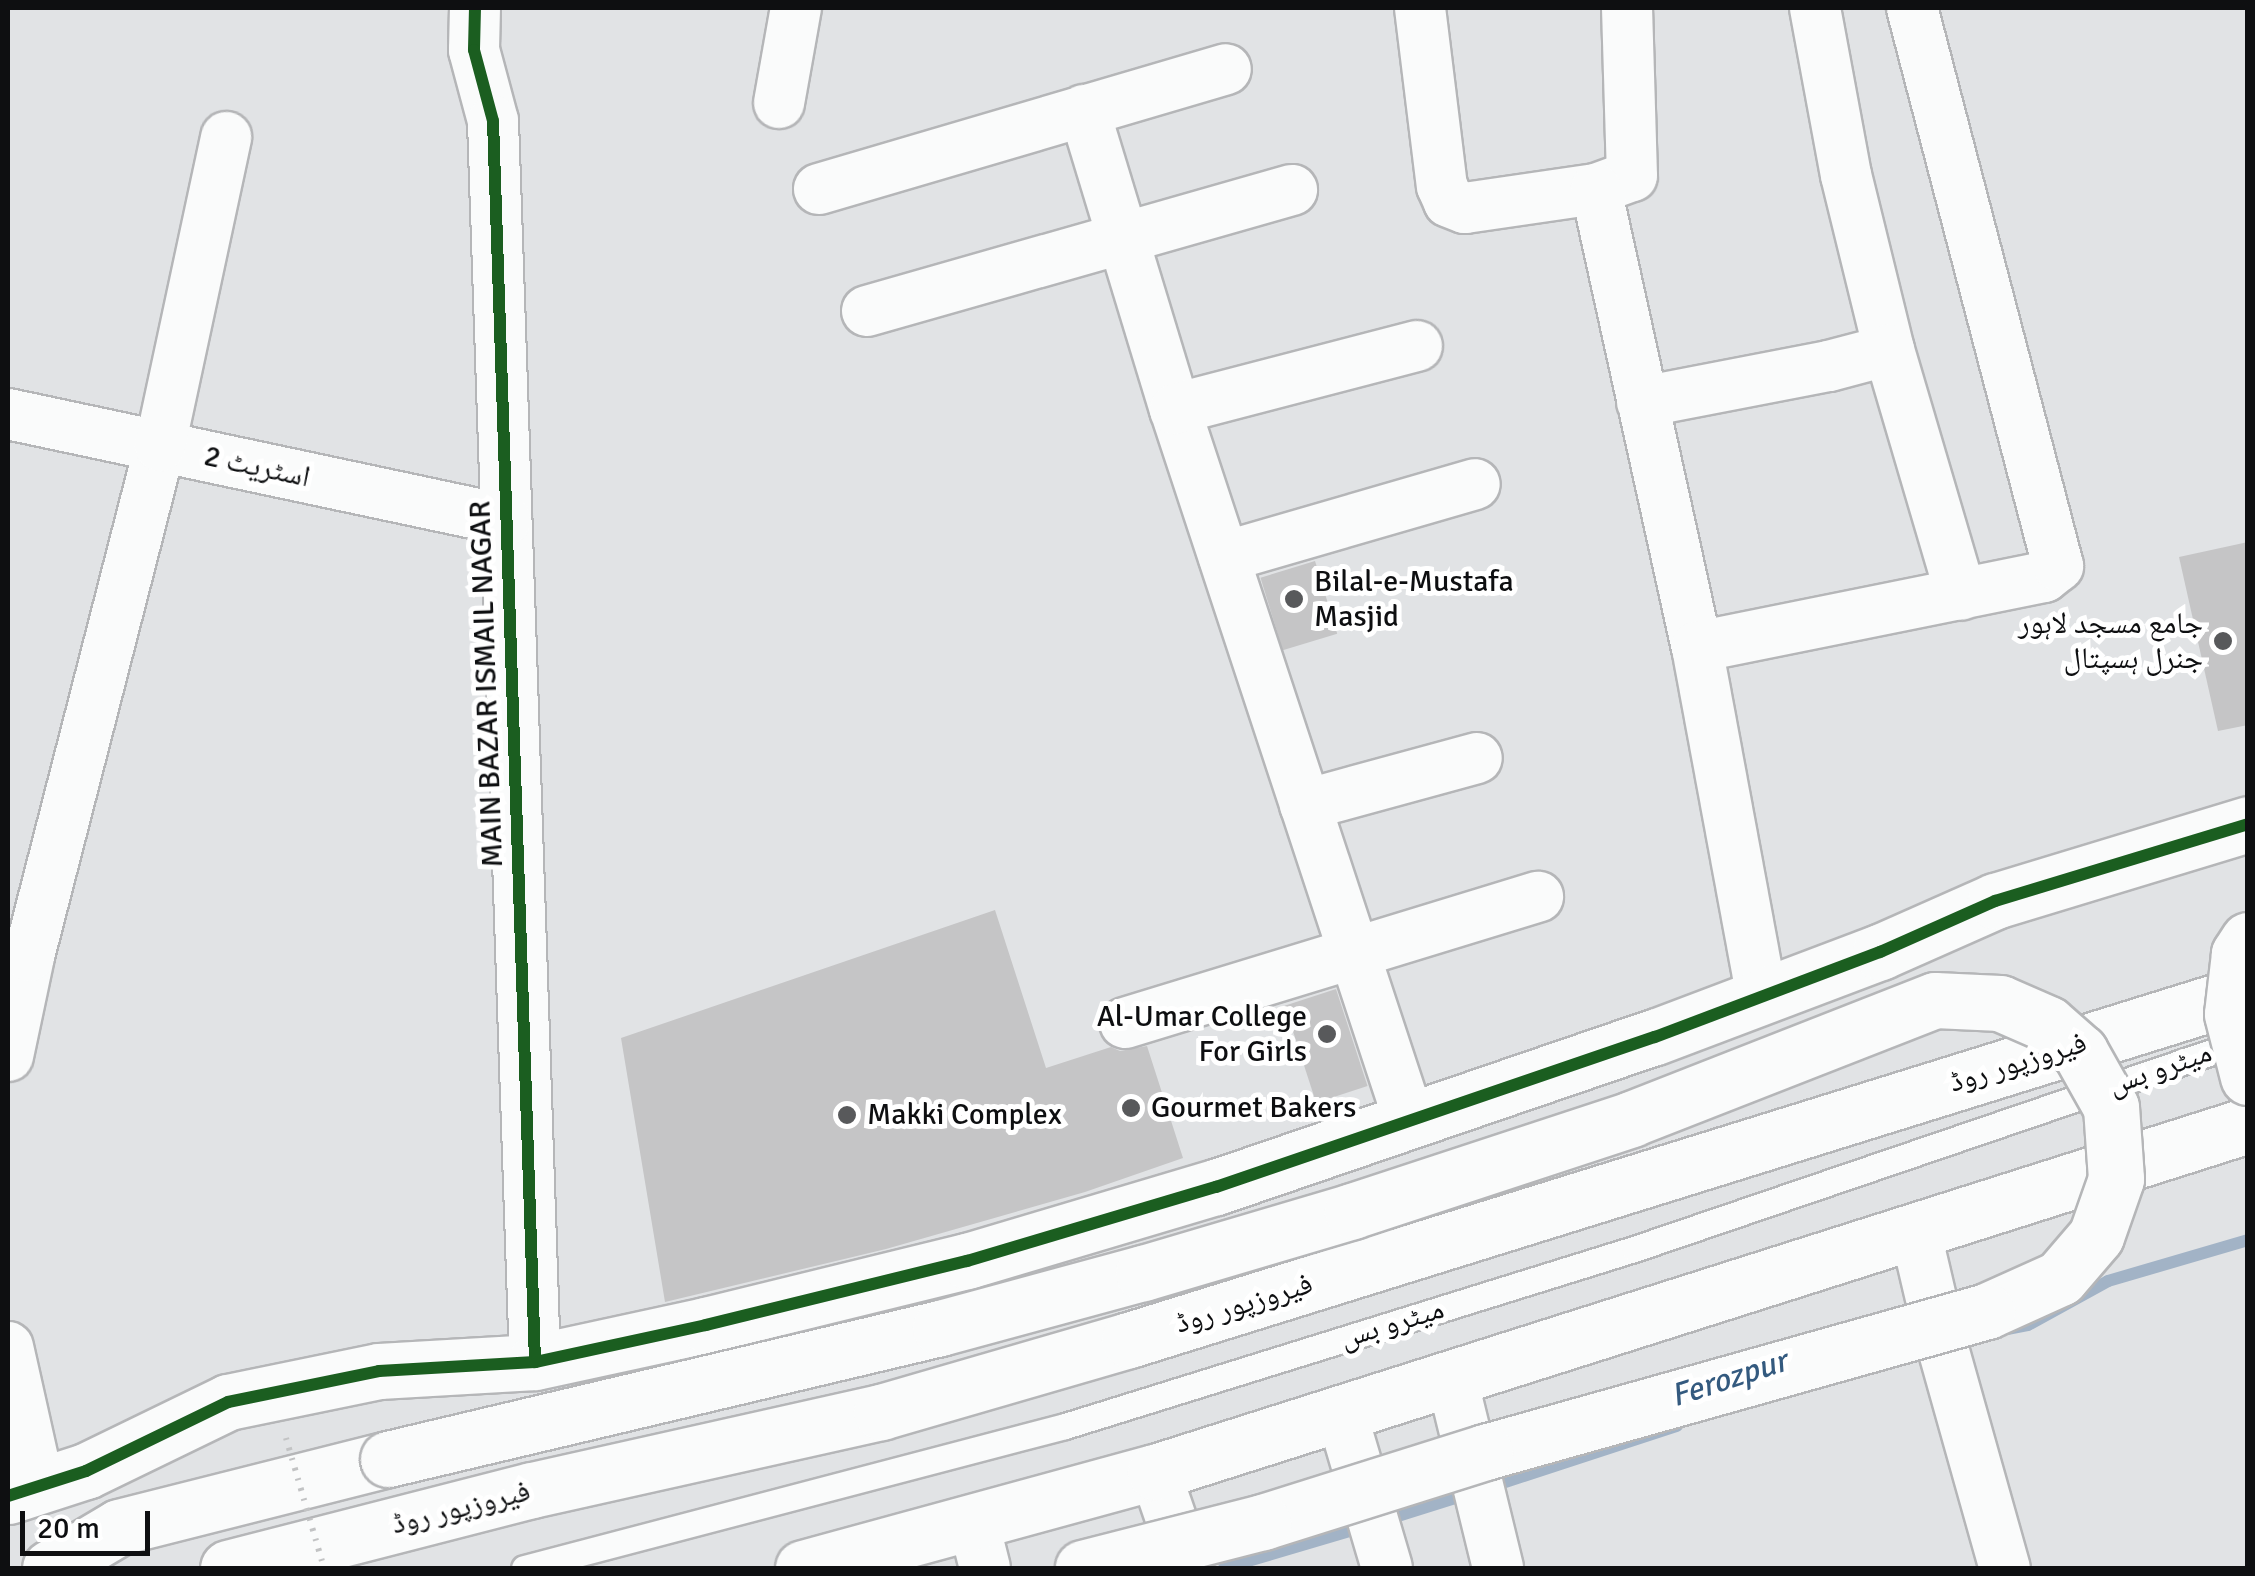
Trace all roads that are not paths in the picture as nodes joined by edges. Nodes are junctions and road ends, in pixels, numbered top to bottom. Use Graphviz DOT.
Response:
graph roads {
  1 [pos="475,8"];
  2 [pos="796,8"];
  3 [pos="1420,8"];
  4 [pos="1627,8"];
  5 [pos="1816,8"];
  6 [pos="1912,8"];
  7 [pos="1226,69"];
  8 [pos="778,103"];
  9 [pos="1084,110"];
  10 [pos="226,137"];
  11 [pos="820,189"];
  12 [pos="1596,189"];
  13 [pos="1292,190"];
  14 [pos="1121,236"];
  15 [pos="867,311"];
  16 [pos="1417,346"];
  17 [pos="1889,350"];
  18 [pos="1642,402"];
  19 [pos="1175,409"];
  20 [pos="8,414"];
  21 [pos="160,446"];
  22 [pos="1476,484"];
  23 [pos="506,520"];
  24 [pos="1224,557"];
  25 [pos="1960,595"];
  26 [pos="1698,647"];
  27 [pos="1478,758"];
  28 [pos="1305,805"];
  29 [pos="2248,824"];
  30 [pos="1538,896"];
  31 [pos="2248,940"];
  32 [pos="18,953"];
  33 [pos="1353,954"];
  34 [pos="2248,992"];
  35 [pos="1762,998"];
  36 [pos="1125,1023"];
  37 [pos="2248,1040"];
  38 [pos="8,1056"];
  39 [pos="2248,1077"];
  40 [pos="1408,1120"];
  41 [pos="2248,1124"];
  42 [pos="1916,1230"];
  43 [pos="8,1347"];
  44 [pos="535,1362"];
  45 [pos="1452,1378"];
  46 [pos="1342,1415"];
  47 [pos="1156,1472"];
  48 [pos="23,1491"];
  49 [pos="979,1546"];
  50 [pos="50,1568"];
  51 [pos="228,1568"];
  52 [pos="524,1568"];
  53 [pos="804,1568"];
  54 [pos="1083,1568"];
  55 [pos="1188,1568"];
  56 [pos="1387,1568"];
  57 [pos="1498,1568"];
  58 [pos="2004,1568"];
  1 -- 23 [label="street, MAIN BAZAR ISMAIL NAGAR"];
  2 -- 8 [label="street"];
  3 -- 12 [label="street"];
  4 -- 12 [label="street"];
  5 -- 17 [label="street"];
  6 -- 25 [label="street"];
  7 -- 9 [label="street"];
  9 -- 11 [label="street"];
  9 -- 14 [label="street"];
  10 -- 21 [label="street"];
  12 -- 18 [label="street"];
  13 -- 14 [label="street"];
  14 -- 15 [label="street"];
  14 -- 19 [label="street"];
  16 -- 19 [label="street"];
  17 -- 18 [label="street"];
  17 -- 25 [label="street"];
  18 -- 26 [label="street"];
  19 -- 24 [label="street"];
  20 -- 21 [label="street, اسٹریٹ 2"];
  21 -- 23 [label="street, اسٹریٹ 2"];
  21 -- 32 [label="street"];
  22 -- 24 [label="street"];
  23 -- 44 [label="street, MAIN BAZAR ISMAIL NAGAR"];
  24 -- 28 [label="street"];
  25 -- 26 [label="street"];
  26 -- 35 [label="street"];
  27 -- 28 [label="street"];
  28 -- 33 [label="street"];
  29 -- 35 [label="main road"];
  30 -- 33 [label="street"];
  31 -- 39 [label="main road, bridge"];
  32 -- 38 [label="street"];
  33 -- 36 [label="street"];
  33 -- 40 [label="street"];
  34 -- 51 [label="main road, فیروزپور روڈ"];
  35 -- 40 [label="main road"];
  37 -- 52 [label="lane, میٹرو بس"];
  40 -- 44 [label="main road"];
  41 -- 42 [label="main road"];
  42 -- 45 [label="main road"];
  42 -- 58 [label="street"];
  43 -- 48 [label="street"];
  44 -- 48 [label="main road"];
  45 -- 46 [label="main road"];
  45 -- 57 [label="street"];
  46 -- 47 [label="main road"];
  46 -- 56 [label="street"];
  47 -- 49 [label="main road"];
  47 -- 55 [label="street"];
  49 -- 53 [label="main road"];
  50 -- 54 [label="main road, bridge"];
}
